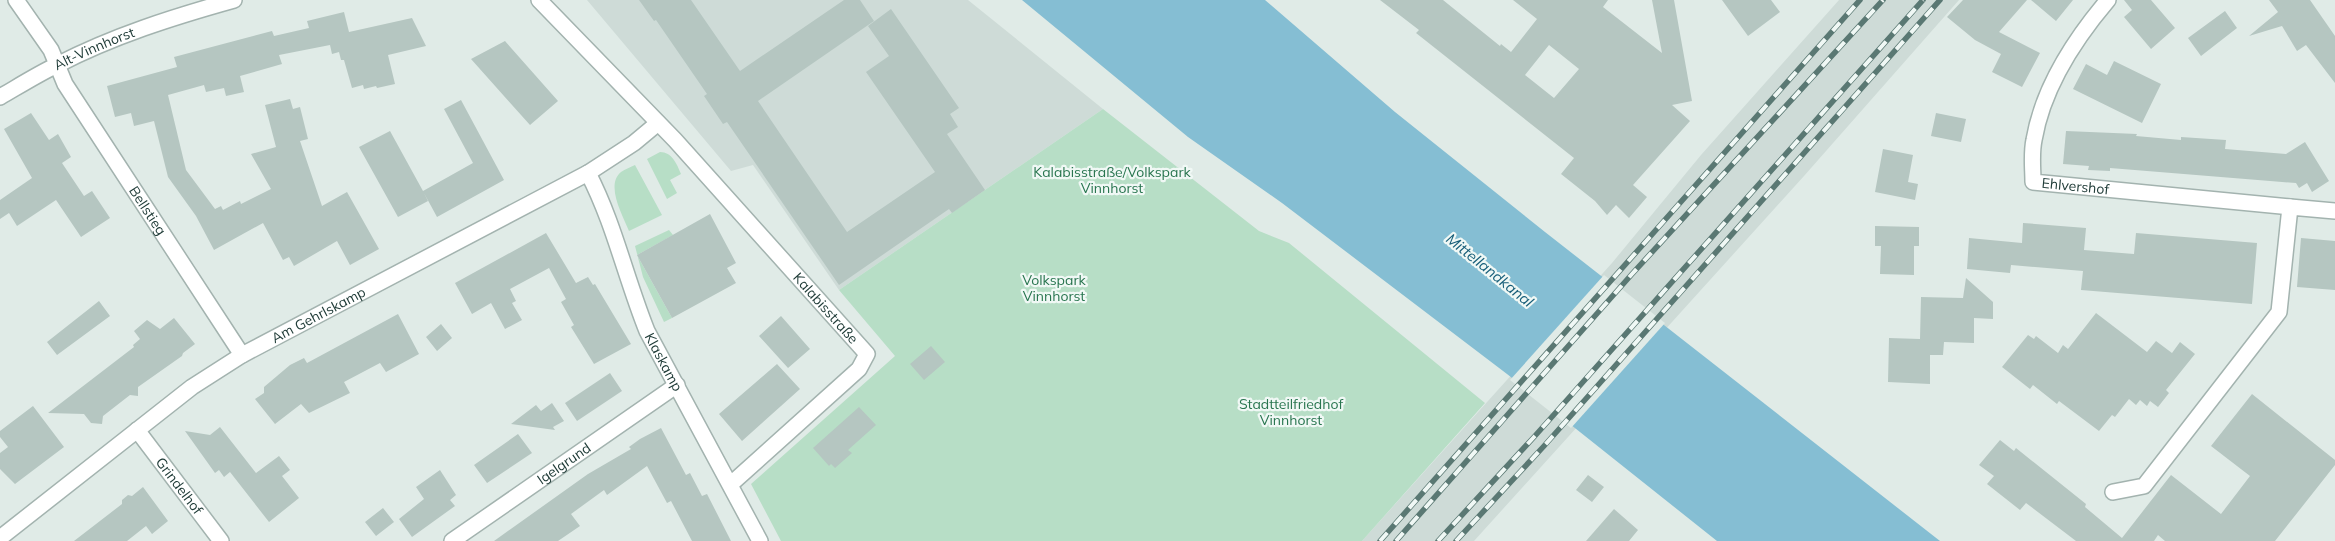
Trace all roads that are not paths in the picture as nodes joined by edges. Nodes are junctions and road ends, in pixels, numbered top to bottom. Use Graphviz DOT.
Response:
graph roads {
  1 [pos="16,0"];
  2 [pos="234,0"];
  3 [pos="539,0"];
  4 [pos="2108,0"];
  5 [pos="193,6"];
  6 [pos="57,65"];
  7 [pos="0,97"];
  8 [pos="658,123"];
  9 [pos="588,173"];
  10 [pos="2290,207"];
  11 [pos="2335,210"];
  12 [pos="242,355"];
  13 [pos="677,385"];
  14 [pos="137,430"];
  15 [pos="731,484"];
  16 [pos="2113,492"];
  17 [pos="0,538"];
  18 [pos="221,541"];
  19 [pos="452,541"];
  20 [pos="760,541"];
  1 -- 6 [label="street, Bellstieg"];
  2 -- 5 [label="street, Alt-Vinnhorst"];
  3 -- 8 [label="street"];
  4 -- 10 [label="street, Ehlvershof"];
  5 -- 6 [label="street, Alt-Vinnhorst"];
  6 -- 7 [label="street, Alt-Vinnhorst"];
  6 -- 12 [label="street, Bellstieg"];
  8 -- 9 [label="street, Am Gehrlskamp"];
  8 -- 15 [label="street, Kalabisstraße"];
  9 -- 12 [label="street, Am Gehrlskamp"];
  9 -- 13 [label="street, Klaskamp"];
  10 -- 11 [label="street, Ehlvershof"];
  10 -- 16 [label="street"];
  12 -- 14 [label="street, Am Gehrlskamp"];
  13 -- 15 [label="street, Klaskamp"];
  13 -- 19 [label="street, Igelgrund"];
  14 -- 17 [label="street, Am Gehrlskamp"];
  14 -- 18 [label="street, Grindelhof"];
  15 -- 20 [label="street, Klaskamp"];
}
